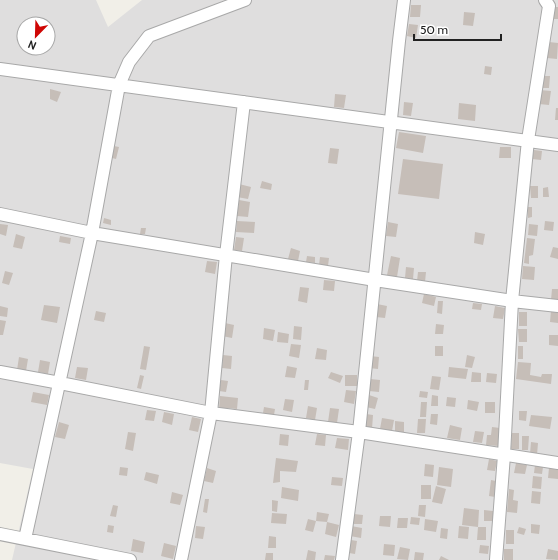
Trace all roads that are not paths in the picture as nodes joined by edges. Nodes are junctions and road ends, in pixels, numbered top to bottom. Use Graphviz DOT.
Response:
graph roads {
  1 [pos="245,0"];
  2 [pos="404,0"];
  3 [pos="545,0"];
  4 [pos="0,69"];
  5 [pos="119,85"];
  6 [pos="244,102"];
  7 [pos="391,122"];
  8 [pos="528,140"];
  9 [pos="558,145"];
  10 [pos="0,214"];
  11 [pos="92,233"];
  12 [pos="226,255"];
  13 [pos="375,280"];
  14 [pos="512,301"];
  15 [pos="558,306"];
  16 [pos="0,372"];
  17 [pos="60,383"];
  18 [pos="211,413"];
  19 [pos="359,432"];
  20 [pos="504,455"];
  21 [pos="558,463"];
  22 [pos="0,534"];
  23 [pos="25,539"];
  24 [pos="130,560"];
  25 [pos="181,560"];
  26 [pos="342,560"];
  27 [pos="496,560"];
  1 -- 5 [label="street"];
  2 -- 7 [label="street"];
  3 -- 8 [label="street"];
  4 -- 5 [label="street"];
  5 -- 6 [label="street"];
  5 -- 11 [label="street"];
  6 -- 7 [label="street"];
  6 -- 12 [label="street"];
  7 -- 8 [label="street"];
  7 -- 13 [label="street"];
  8 -- 9 [label="street"];
  8 -- 14 [label="street"];
  10 -- 11 [label="street"];
  11 -- 12 [label="street"];
  11 -- 17 [label="street"];
  12 -- 13 [label="street"];
  12 -- 18 [label="street"];
  13 -- 14 [label="street"];
  13 -- 19 [label="street"];
  14 -- 15 [label="street"];
  14 -- 20 [label="street"];
  16 -- 17 [label="street"];
  17 -- 18 [label="street"];
  17 -- 23 [label="street"];
  18 -- 19 [label="street"];
  18 -- 25 [label="street"];
  19 -- 20 [label="street"];
  19 -- 26 [label="street"];
  20 -- 21 [label="street"];
  20 -- 27 [label="street"];
  22 -- 23 [label="street"];
  23 -- 24 [label="street"];
}
